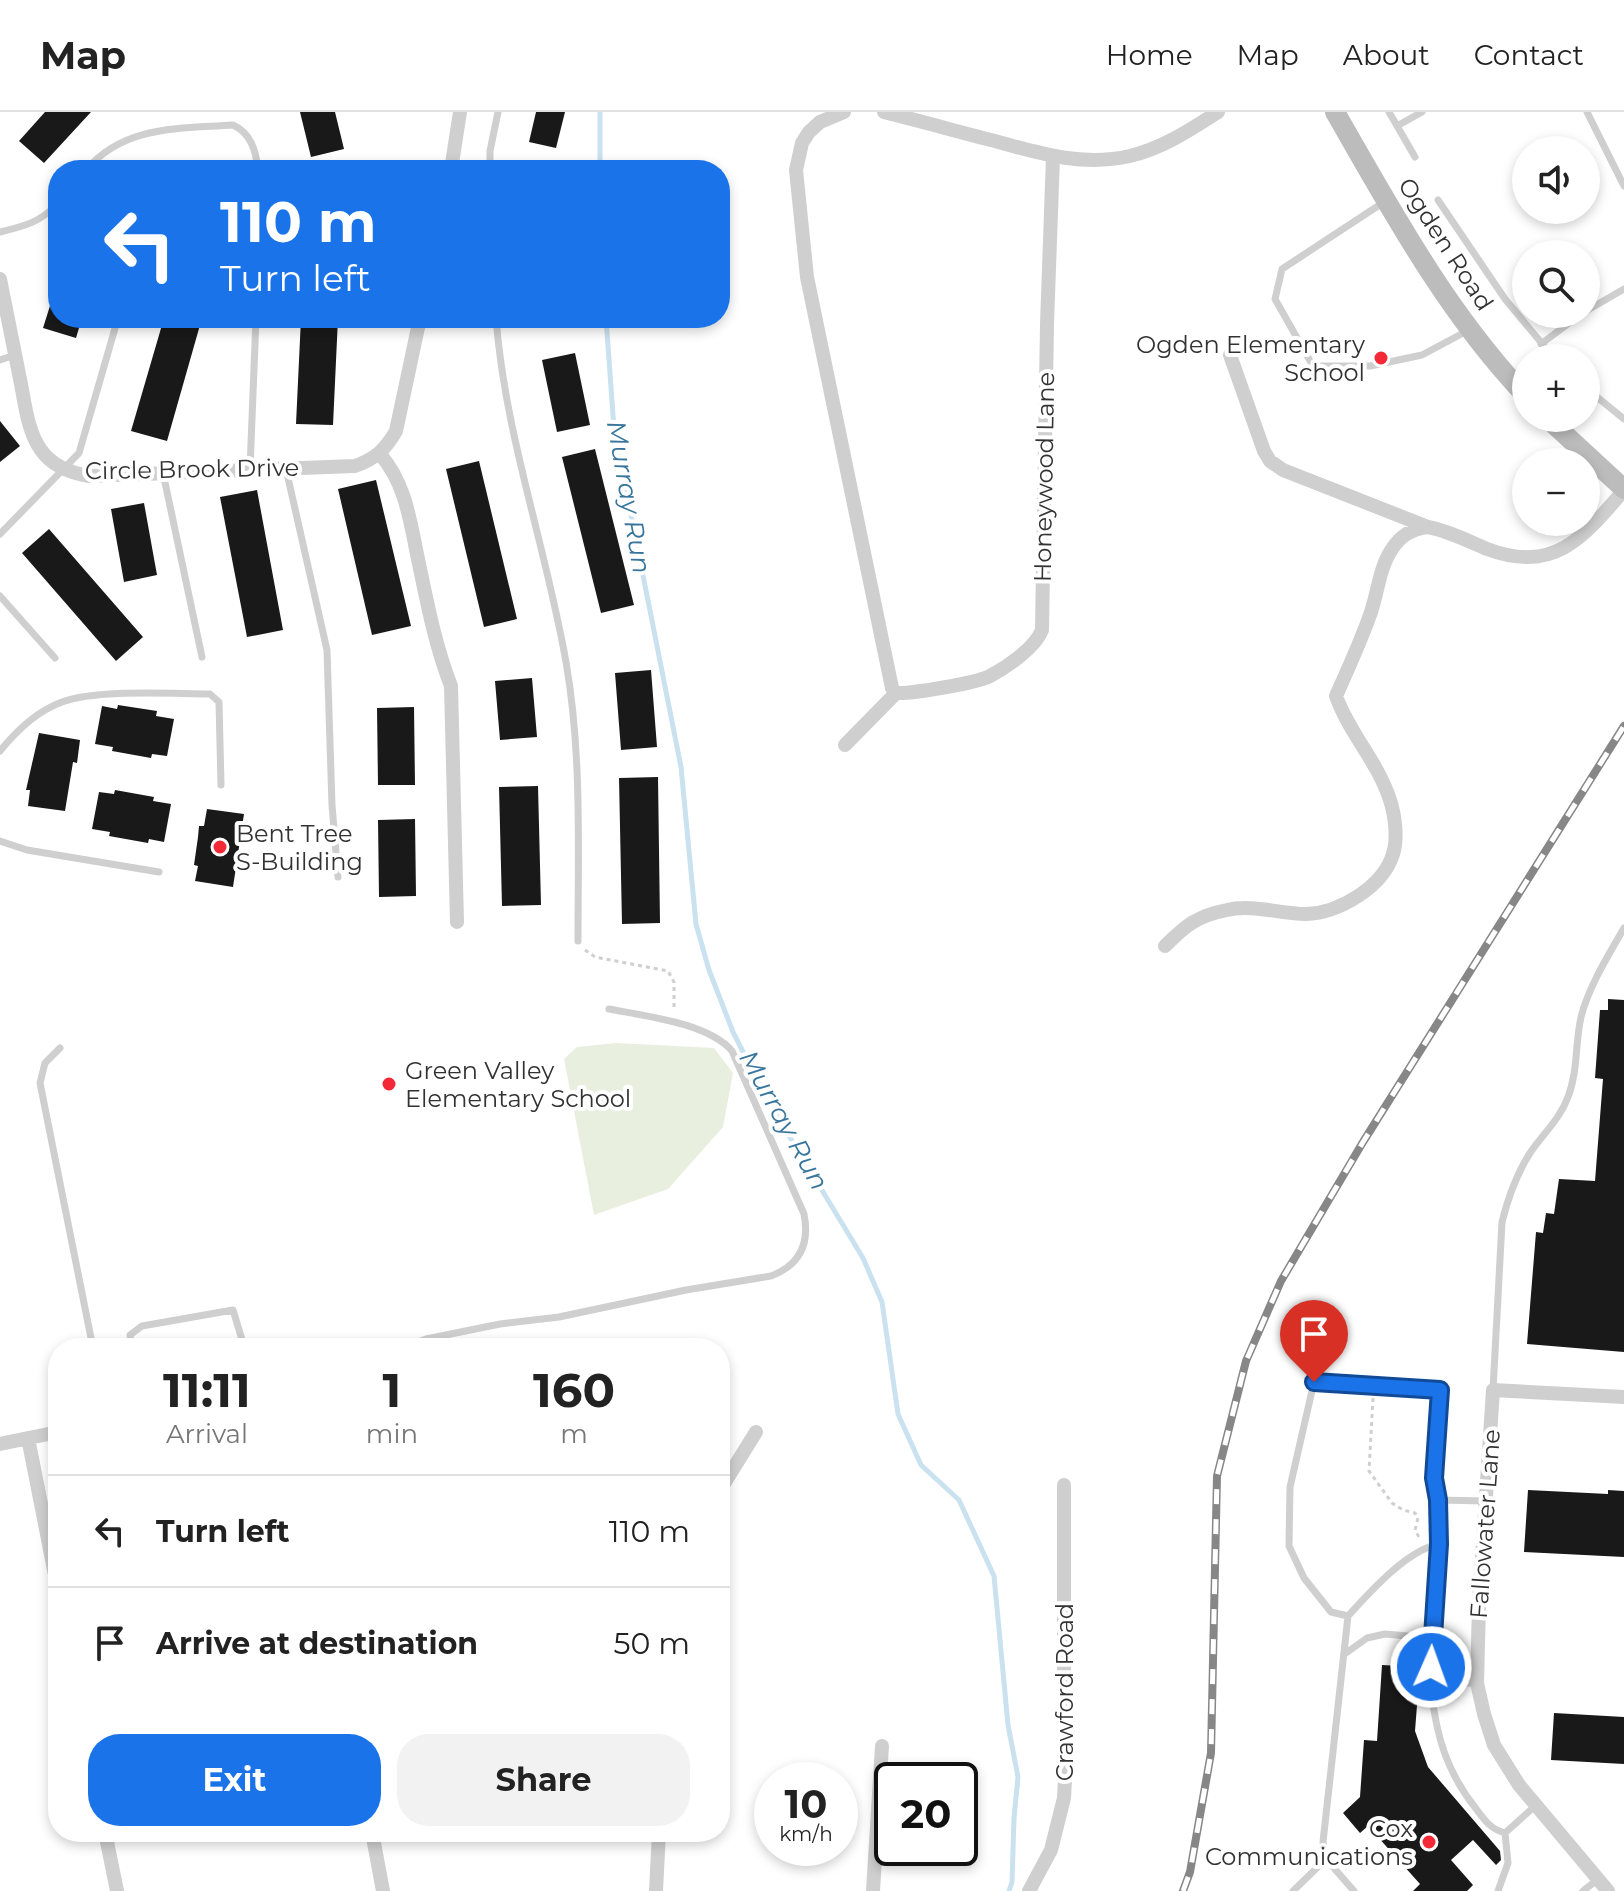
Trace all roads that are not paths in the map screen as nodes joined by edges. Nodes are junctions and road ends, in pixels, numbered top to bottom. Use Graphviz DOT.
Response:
graph roads {
  1 [pos="460,112"];
  2 [pos="498,112"];
  3 [pos="842,112"];
  4 [pos="884,112"];
  5 [pos="1218,112"];
  6 [pos="1335,112"];
  7 [pos="1389,112"];
  8 [pos="1422,112"];
  9 [pos="1587,112"];
  10 [pos="918,116"];
  11 [pos="1397,126"];
  12 [pos="1053,157"];
  13 [pos="1415,157"];
  14 [pos="96,160"];
  15 [pos="255,160"];
  16 [pos="453,160"];
  17 [pos="490,160"];
  18 [pos="1624,186"];
  19 [pos="1386,200"];
  20 [pos="1438,200"];
  21 [pos="48,214"];
  22 [pos="0,232"];
  23 [pos="0,279"];
  24 [pos="1624,289"];
  25 [pos="1600,303"];
  26 [pos="115,328"];
  27 [pos="256,328"];
  28 [pos="418,328"];
  29 [pos="497,328"];
  30 [pos="1562,328"];
  31 [pos="1469,329"];
  32 [pos="1541,344"];
  33 [pos="15,355"];
  34 [pos="1230,355"];
  35 [pos="0,360"];
  36 [pos="1512,380"];
  37 [pos="1600,399"];
  38 [pos="1624,419"];
  39 [pos="1562,432"];
  40 [pos="380,454"];
  41 [pos="285,467"];
  42 [pos="64,469"];
  43 [pos="250,469"];
  44 [pos="163,473"];
  45 [pos="1624,489"];
  46 [pos="1428,527"];
  47 [pos="0,534"];
  48 [pos="0,596"];
  49 [pos="202,657"];
  50 [pos="55,658"];
  51 [pos="896,693"];
  52 [pos="845,745"];
  53 [pos="0,751"];
  54 [pos="221,785"];
  55 [pos="0,841"];
  56 [pos="159,872"];
  57 [pos="338,877"];
  58 [pos="457,922"];
  59 [pos="1624,928"];
  60 [pos="578,941"];
  61 [pos="1165,946"];
  62 [pos="609,1009"];
  63 [pos="60,1048"];
  64 [pos="91,1338"];
  65 [pos="130,1338"];
  66 [pos="242,1338"];
  67 [pos="431,1338"];
  68 [pos="1493,1390"];
  69 [pos="1624,1397"];
  70 [pos="756,1432"];
  71 [pos="48,1434"];
  72 [pos="28,1438"];
  73 [pos="0,1444"];
  74 [pos="730,1474"];
  75 [pos="1064,1485"];
  76 [pos="1438,1500"];
  77 [pos="1486,1501"];
  78 [pos="48,1539"];
  79 [pos="1439,1544"];
  80 [pos="1348,1616"];
  81 [pos="1431,1638"];
  82 [pos="1346,1653"];
  83 [pos="1477,1683"];
  84 [pos="1431,1688"];
  85 [pos="882,1746"];
  86 [pos="1537,1805"];
  87 [pos="1505,1833"];
  88 [pos="107,1842"];
  89 [pos="374,1842"];
  90 [pos="658,1842"];
  91 [pos="1326,1859"];
  92 [pos="1604,1885"];
  93 [pos="117,1891"];
  94 [pos="383,1891"];
  95 [pos="656,1891"];
  96 [pos="873,1891"];
  97 [pos="1029,1891"];
  98 [pos="1293,1891"];
  99 [pos="1354,1891"];
  100 [pos="1498,1891"];
  101 [pos="1583,1891"];
  1 -- 16 [label="street"];
  2 -- 17 [label="lane"];
  3 -- 51 [label="street"];
  4 -- 10 [label="street"];
  5 -- 12 [label="street"];
  6 -- 19 [label="street, Ogden Road"];
  7 -- 11 [label="lane"];
  8 -- 11 [label="lane"];
  9 -- 18 [label="lane"];
  10 -- 12 [label="street"];
  11 -- 13 [label="lane"];
  12 -- 51 [label="street, Honeywood Lane"];
  14 -- 15 [label="lane"];
  19 -- 31 [label="street, Ogden Road"];
  19 -- 31 [label="lane"];
  20 -- 32 [label="lane"];
  21 -- 22 [label="lane"];
  23 -- 33 [label="street, Circle Brook Drive"];
  24 -- 25 [label="lane"];
  26 -- 42 [label="lane"];
  27 -- 43 [label="lane"];
  28 -- 40 [label="street"];
  29 -- 60 [label="lane"];
  30 -- 32 [label="lane"];
  31 -- 36 [label="street, Ogden Road"];
  33 -- 35 [label="lane"];
  33 -- 42 [label="street, Circle Brook Drive"];
  34 -- 46 [label="street"];
  37 -- 38 [label="lane"];
  39 -- 45 [label="street"];
  40 -- 41 [label="street, Circle Brook Drive"];
  40 -- 58 [label="street"];
  41 -- 43 [label="street, Circle Brook Drive"];
  41 -- 57 [label="lane"];
  42 -- 44 [label="street, Circle Brook Drive"];
  42 -- 47 [label="lane"];
  43 -- 44 [label="street, Circle Brook Drive"];
  44 -- 49 [label="lane"];
  45 -- 46 [label="street"];
  46 -- 61 [label="street"];
  48 -- 50 [label="lane"];
  51 -- 52 [label="street"];
  53 -- 54 [label="lane"];
  55 -- 56 [label="lane"];
  59 -- 68 [label="lane"];
  62 -- 67 [label="lane"];
  63 -- 64 [label="lane"];
  65 -- 66 [label="lane"];
  68 -- 69 [label="street"];
  68 -- 77 [label="street, Fallowater Lane"];
  70 -- 74 [label="street"];
  71 -- 72 [label="street"];
  72 -- 73 [label="street"];
  72 -- 78 [label="street"];
  75 -- 97 [label="street, Crawford Road"];
  76 -- 77 [label="lane"];
  76 -- 79 [label="lane"];
  76 -- 80 [label="lane"];
  77 -- 83 [label="street, Fallowater Lane"];
  79 -- 80 [label="lane"];
  79 -- 81 [label="lane"];
  80 -- 82 [label="lane"];
  81 -- 82 [label="lane"];
  81 -- 84 [label="lane"];
  82 -- 91 [label="lane"];
  83 -- 84 [label="lane"];
  83 -- 86 [label="street, Fallowater Lane"];
  84 -- 87 [label="lane"];
  85 -- 96 [label="street"];
  86 -- 87 [label="lane"];
  86 -- 92 [label="street, Fallowater Lane"];
  87 -- 100 [label="lane"];
  88 -- 93 [label="street"];
  89 -- 94 [label="street"];
  90 -- 95 [label="street"];
  91 -- 98 [label="lane"];
  91 -- 99 [label="lane"];
  92 -- 101 [label="lane"];
}
